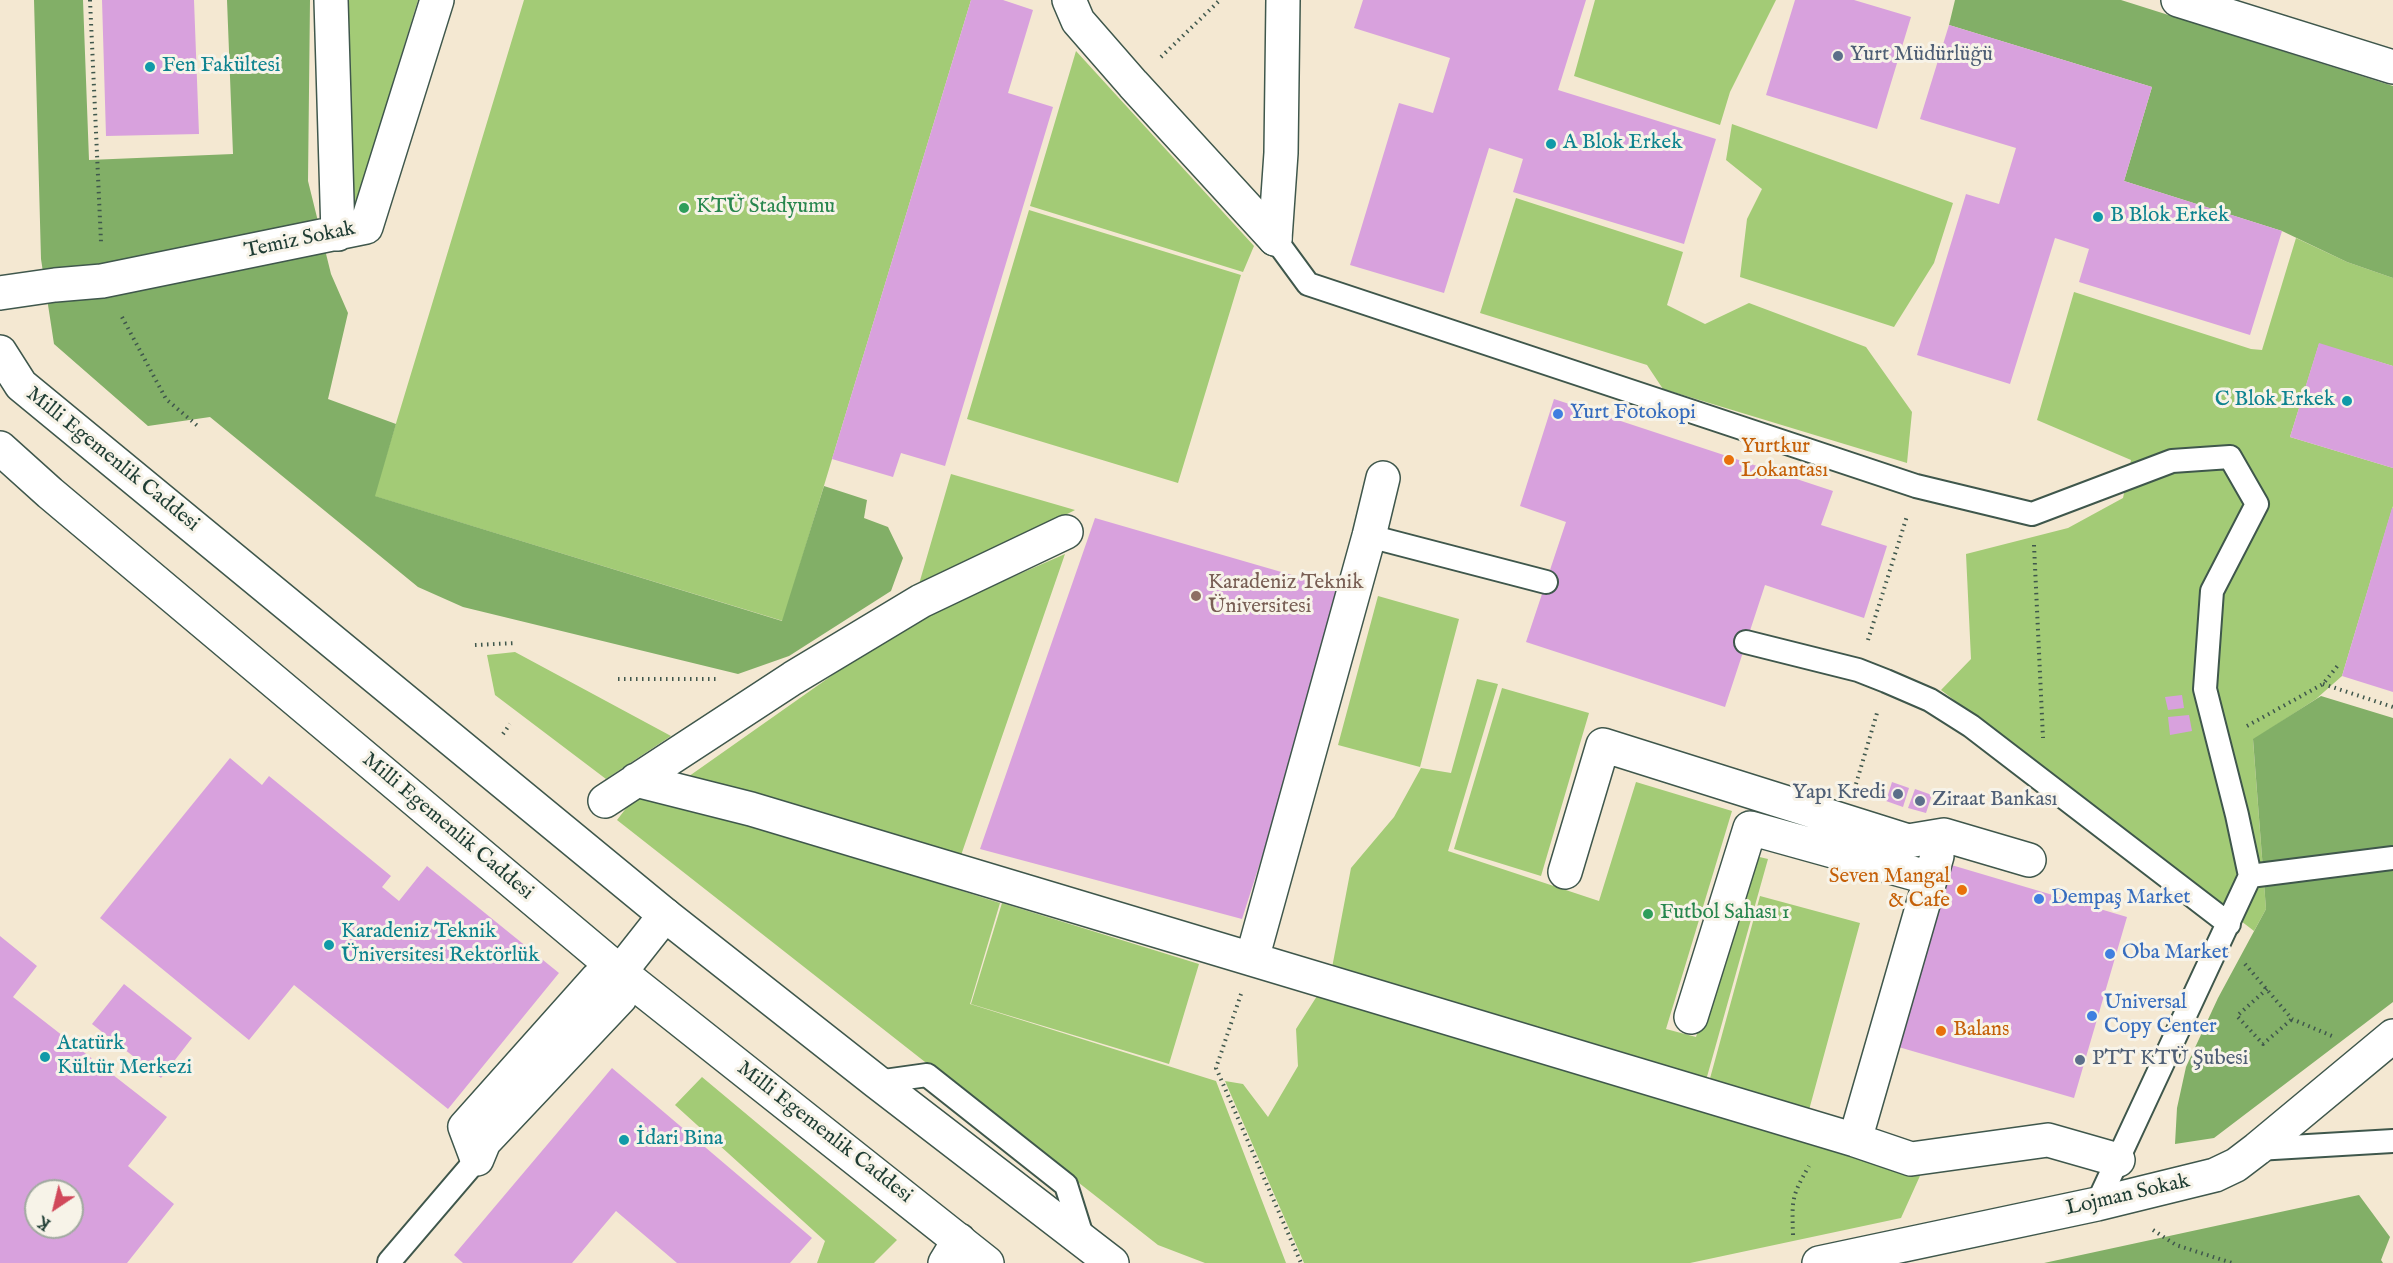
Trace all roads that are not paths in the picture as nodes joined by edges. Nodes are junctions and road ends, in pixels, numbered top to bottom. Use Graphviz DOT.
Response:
graph roads {
  1 [pos="331,0"];
  2 [pos="437,0"];
  3 [pos="1069,0"];
  4 [pos="1283,0"];
  5 [pos="2178,0"];
  6 [pos="2393,67"];
  7 [pos="338,234"];
  8 [pos="1275,239"];
  9 [pos="0,293"];
  10 [pos="0,352"];
  11 [pos="0,448"];
  12 [pos="1383,478"];
  13 [pos="1066,532"];
  14 [pos="1370,536"];
  15 [pos="1546,582"];
  16 [pos="1746,642"];
  17 [pos="636,780"];
  18 [pos="604,801"];
  19 [pos="2393,858"];
  20 [pos="2029,860"];
  21 [pos="1565,872"];
  22 [pos="2250,876"];
  23 [pos="665,915"];
  24 [pos="2225,931"];
  25 [pos="1252,959"];
  26 [pos="620,972"];
  27 [pos="1691,1017"];
  28 [pos="2393,1036"];
  29 [pos="1855,1140"];
  30 [pos="2393,1141"];
  31 [pos="2257,1149"];
  32 [pos="477,1159"];
  33 [pos="2118,1160"];
  34 [pos="2097,1204"];
  35 [pos="952,1252"];
  36 [pos="389,1262"];
  37 [pos="987,1263"];
  38 [pos="1112,1263"];
  39 [pos="1819,1263"];
  1 -- 7 [label="street"];
  2 -- 7 [label="street, Temiz Sokak"];
  3 -- 8 [label="street"];
  4 -- 8 [label="street"];
  5 -- 6 [label="street"];
  7 -- 9 [label="street, Temiz Sokak"];
  8 -- 22 [label="lane"];
  10 -- 23 [label="street, Milli Egemenlik Caddesi"];
  11 -- 26 [label="street, Milli Egemenlik Caddesi"];
  12 -- 14 [label="street"];
  13 -- 17 [label="street"];
  14 -- 15 [label="lane"];
  14 -- 25 [label="street"];
  16 -- 24 [label="lane"];
  17 -- 18 [label="street"];
  17 -- 25 [label="street"];
  19 -- 22 [label="lane"];
  20 -- 21 [label="street"];
  22 -- 24 [label="lane"];
  23 -- 26 [label="street"];
  23 -- 38 [label="street, Milli Egemenlik Caddesi"];
  24 -- 33 [label="lane"];
  25 -- 29 [label="street"];
  26 -- 32 [label="street"];
  26 -- 35 [label="street, Milli Egemenlik Caddesi"];
  27 -- 29 [label="street"];
  28 -- 31 [label="street, Lojman Sokak"];
  29 -- 33 [label="street"];
  30 -- 31 [label="lane"];
  31 -- 34 [label="street, Lojman Sokak"];
  32 -- 36 [label="lane"];
  33 -- 34 [label="lane"];
  34 -- 39 [label="street, Lojman Sokak"];
  35 -- 37 [label="street, Milli Egemenlik Caddesi"];
}
